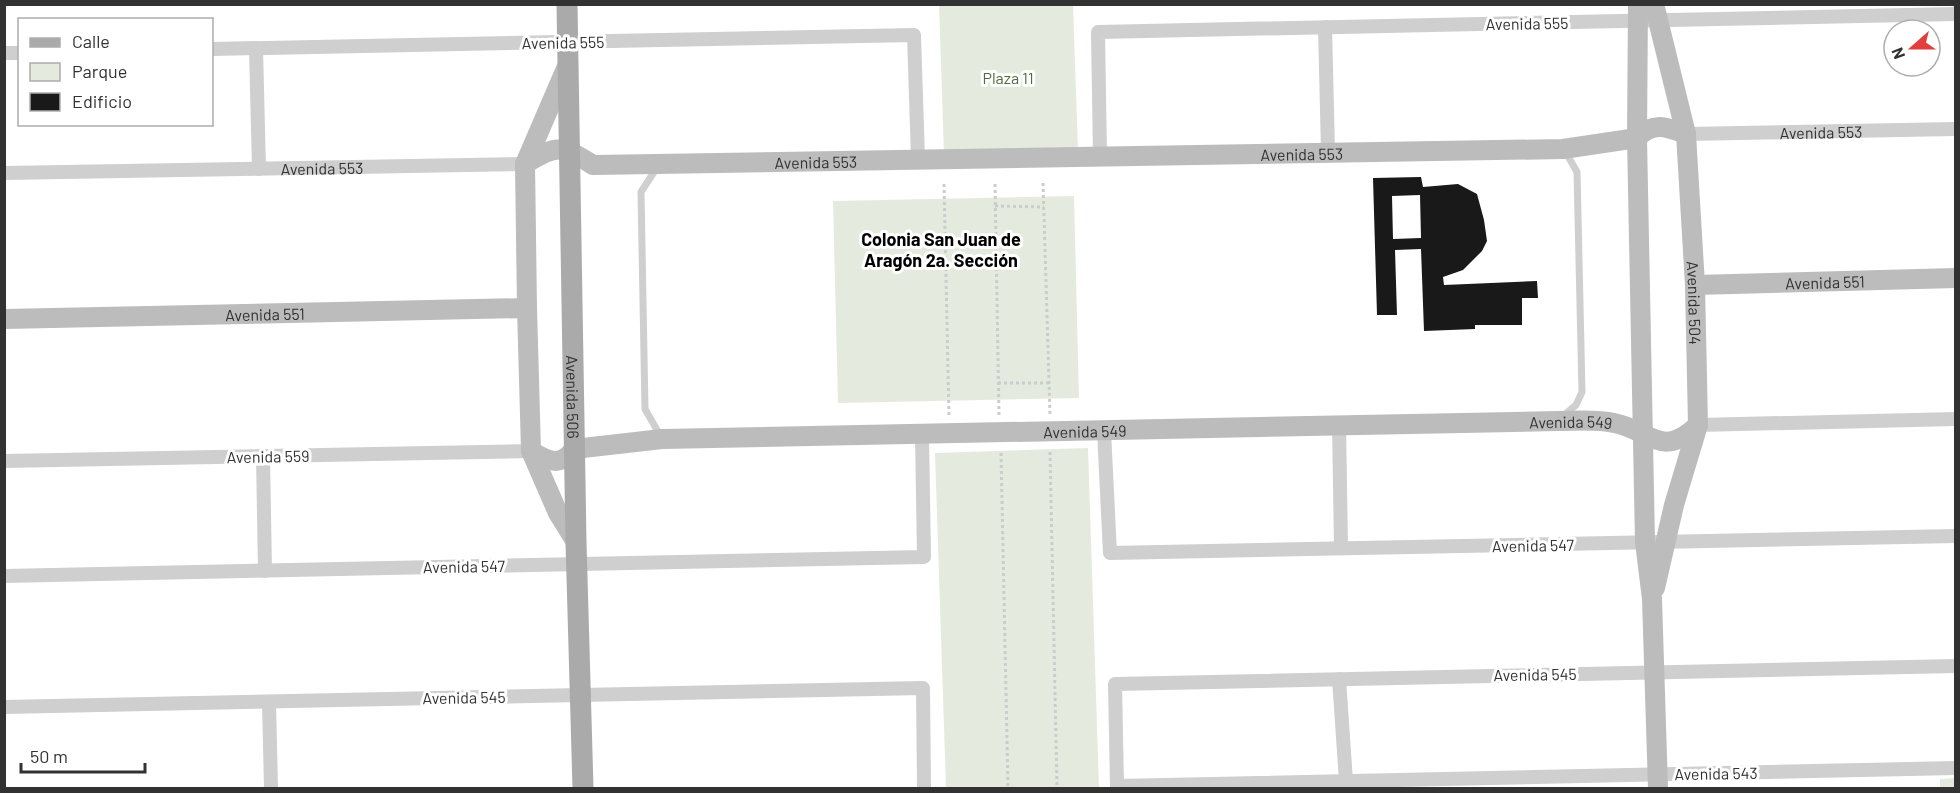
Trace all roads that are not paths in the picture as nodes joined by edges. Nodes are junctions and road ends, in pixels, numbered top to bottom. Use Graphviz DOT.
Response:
graph roads {
  1 [pos="567,4"];
  2 [pos="1656,12"];
  3 [pos="1637,13"];
  4 [pos="1956,14"];
  5 [pos="1325,27"];
  6 [pos="568,42"];
  7 [pos="256,48"];
  8 [pos="213,49"];
  9 [pos="568,64"];
  10 [pos="1956,129"];
  11 [pos="1686,134"];
  12 [pos="1637,138"];
  13 [pos="568,149"];
  14 [pos="1563,149"];
  15 [pos="1328,152"];
  16 [pos="1100,156"];
  17 [pos="918,159"];
  18 [pos="525,164"];
  19 [pos="659,164"];
  20 [pos="259,169"];
  21 [pos="4,173"];
  22 [pos="1956,278"];
  23 [pos="1695,285"];
  24 [pos="527,308"];
  25 [pos="4,319"];
  26 [pos="1956,419"];
  27 [pos="1558,421"];
  28 [pos="1339,424"];
  29 [pos="1698,425"];
  30 [pos="1104,431"];
  31 [pos="922,435"];
  32 [pos="1644,436"];
  33 [pos="662,439"];
  34 [pos="574,449"];
  35 [pos="531,451"];
  36 [pos="263,456"];
  37 [pos="4,461"];
  38 [pos="1956,536"];
  39 [pos="576,542"];
  40 [pos="1645,542"];
  41 [pos="1667,542"];
  42 [pos="1341,548"];
  43 [pos="578,564"];
  44 [pos="265,571"];
  45 [pos="4,576"];
  46 [pos="1652,600"];
  47 [pos="1956,666"];
  48 [pos="1656,672"];
  49 [pos="1339,679"];
  50 [pos="580,695"];
  51 [pos="269,702"];
  52 [pos="4,707"];
  53 [pos="1956,768"];
  54 [pos="1346,781"];
  55 [pos="1658,781"];
  56 [pos="1117,786"];
  57 [pos="271,789"];
  58 [pos="584,789"];
  59 [pos="924,789"];
  1 -- 6 [label="main road, Avenida 506"];
  2 -- 3 [label="street, Avenida 555"];
  2 -- 4 [label="street, Avenida 555"];
  2 -- 11 [label="street, Avenida 504"];
  3 -- 5 [label="street, Avenida 555"];
  3 -- 12 [label="street, Avenida 504"];
  5 -- 15 [label="street"];
  5 -- 16 [label="street, Avenida 555"];
  6 -- 7 [label="street, Avenida 555"];
  6 -- 9 [label="main road, Avenida 506"];
  6 -- 17 [label="street, Avenida 555"];
  7 -- 8 [label="street, Avenida 555"];
  7 -- 20 [label="street"];
  9 -- 13 [label="main road, Avenida 506"];
  9 -- 18 [label="street"];
  10 -- 11 [label="street, Avenida 553"];
  11 -- 12 [label="street, Avenida 553"];
  11 -- 23 [label="street, Avenida 504"];
  12 -- 14 [label="street, Avenida 553"];
  12 -- 32 [label="street, Avenida 504"];
  13 -- 18 [label="street, Avenida 553"];
  13 -- 19 [label="street, Avenida 553"];
  13 -- 34 [label="main road, Avenida 506"];
  14 -- 15 [label="street, Avenida 553"];
  14 -- 27 [label="lane"];
  15 -- 16 [label="street, Avenida 553"];
  16 -- 17 [label="street, Avenida 553"];
  17 -- 19 [label="street, Avenida 553"];
  18 -- 20 [label="street, Avenida 553"];
  18 -- 24 [label="street"];
  19 -- 33 [label="lane"];
  20 -- 21 [label="street, Avenida 553"];
  22 -- 23 [label="street, Avenida 551"];
  23 -- 29 [label="street, Avenida 504"];
  24 -- 25 [label="street, Avenida 551"];
  24 -- 35 [label="street"];
  26 -- 29 [label="street"];
  27 -- 28 [label="street, Avenida 549"];
  27 -- 32 [label="street, Avenida 549"];
  28 -- 30 [label="street, Avenida 549"];
  28 -- 42 [label="street"];
  29 -- 32 [label="street, Avenida 549"];
  29 -- 41 [label="street, Avenida 504"];
  30 -- 31 [label="street, Avenida 549"];
  30 -- 42 [label="street, Avenida 547"];
  31 -- 33 [label="street, Avenida 549"];
  31 -- 43 [label="street, Avenida 547"];
  32 -- 40 [label="street, Avenida 504"];
  33 -- 34 [label="street, Avenida 549"];
  34 -- 35 [label="street, Avenida 549"];
  34 -- 39 [label="main road, Avenida 506"];
  35 -- 36 [label="street, Avenida 559"];
  35 -- 39 [label="street"];
  36 -- 37 [label="street, Avenida 559"];
  36 -- 44 [label="street"];
  38 -- 41 [label="street, Avenida 547"];
  39 -- 43 [label="main road, Avenida 506"];
  40 -- 41 [label="street, Avenida 547"];
  40 -- 42 [label="street, Avenida 547"];
  40 -- 46 [label="street, Avenida 504"];
  41 -- 46 [label="street, Avenida 504"];
  43 -- 44 [label="street, Avenida 547"];
  43 -- 50 [label="main road, Avenida 506"];
  44 -- 45 [label="street, Avenida 547"];
  46 -- 48 [label="street, Avenida 504"];
  47 -- 48 [label="street, Avenida 545"];
  48 -- 49 [label="street, Avenida 545"];
  48 -- 55 [label="street, Avenida 504"];
  49 -- 54 [label="street"];
  49 -- 56 [label="street, Avenida 545"];
  50 -- 51 [label="street, Avenida 545"];
  50 -- 58 [label="main road, Avenida 506"];
  50 -- 59 [label="street, Avenida 545"];
  51 -- 52 [label="street, Avenida 545"];
  51 -- 57 [label="street"];
  53 -- 55 [label="street, Avenida 543"];
  54 -- 55 [label="street, Avenida 543"];
  54 -- 56 [label="street, Avenida 543"];
}
